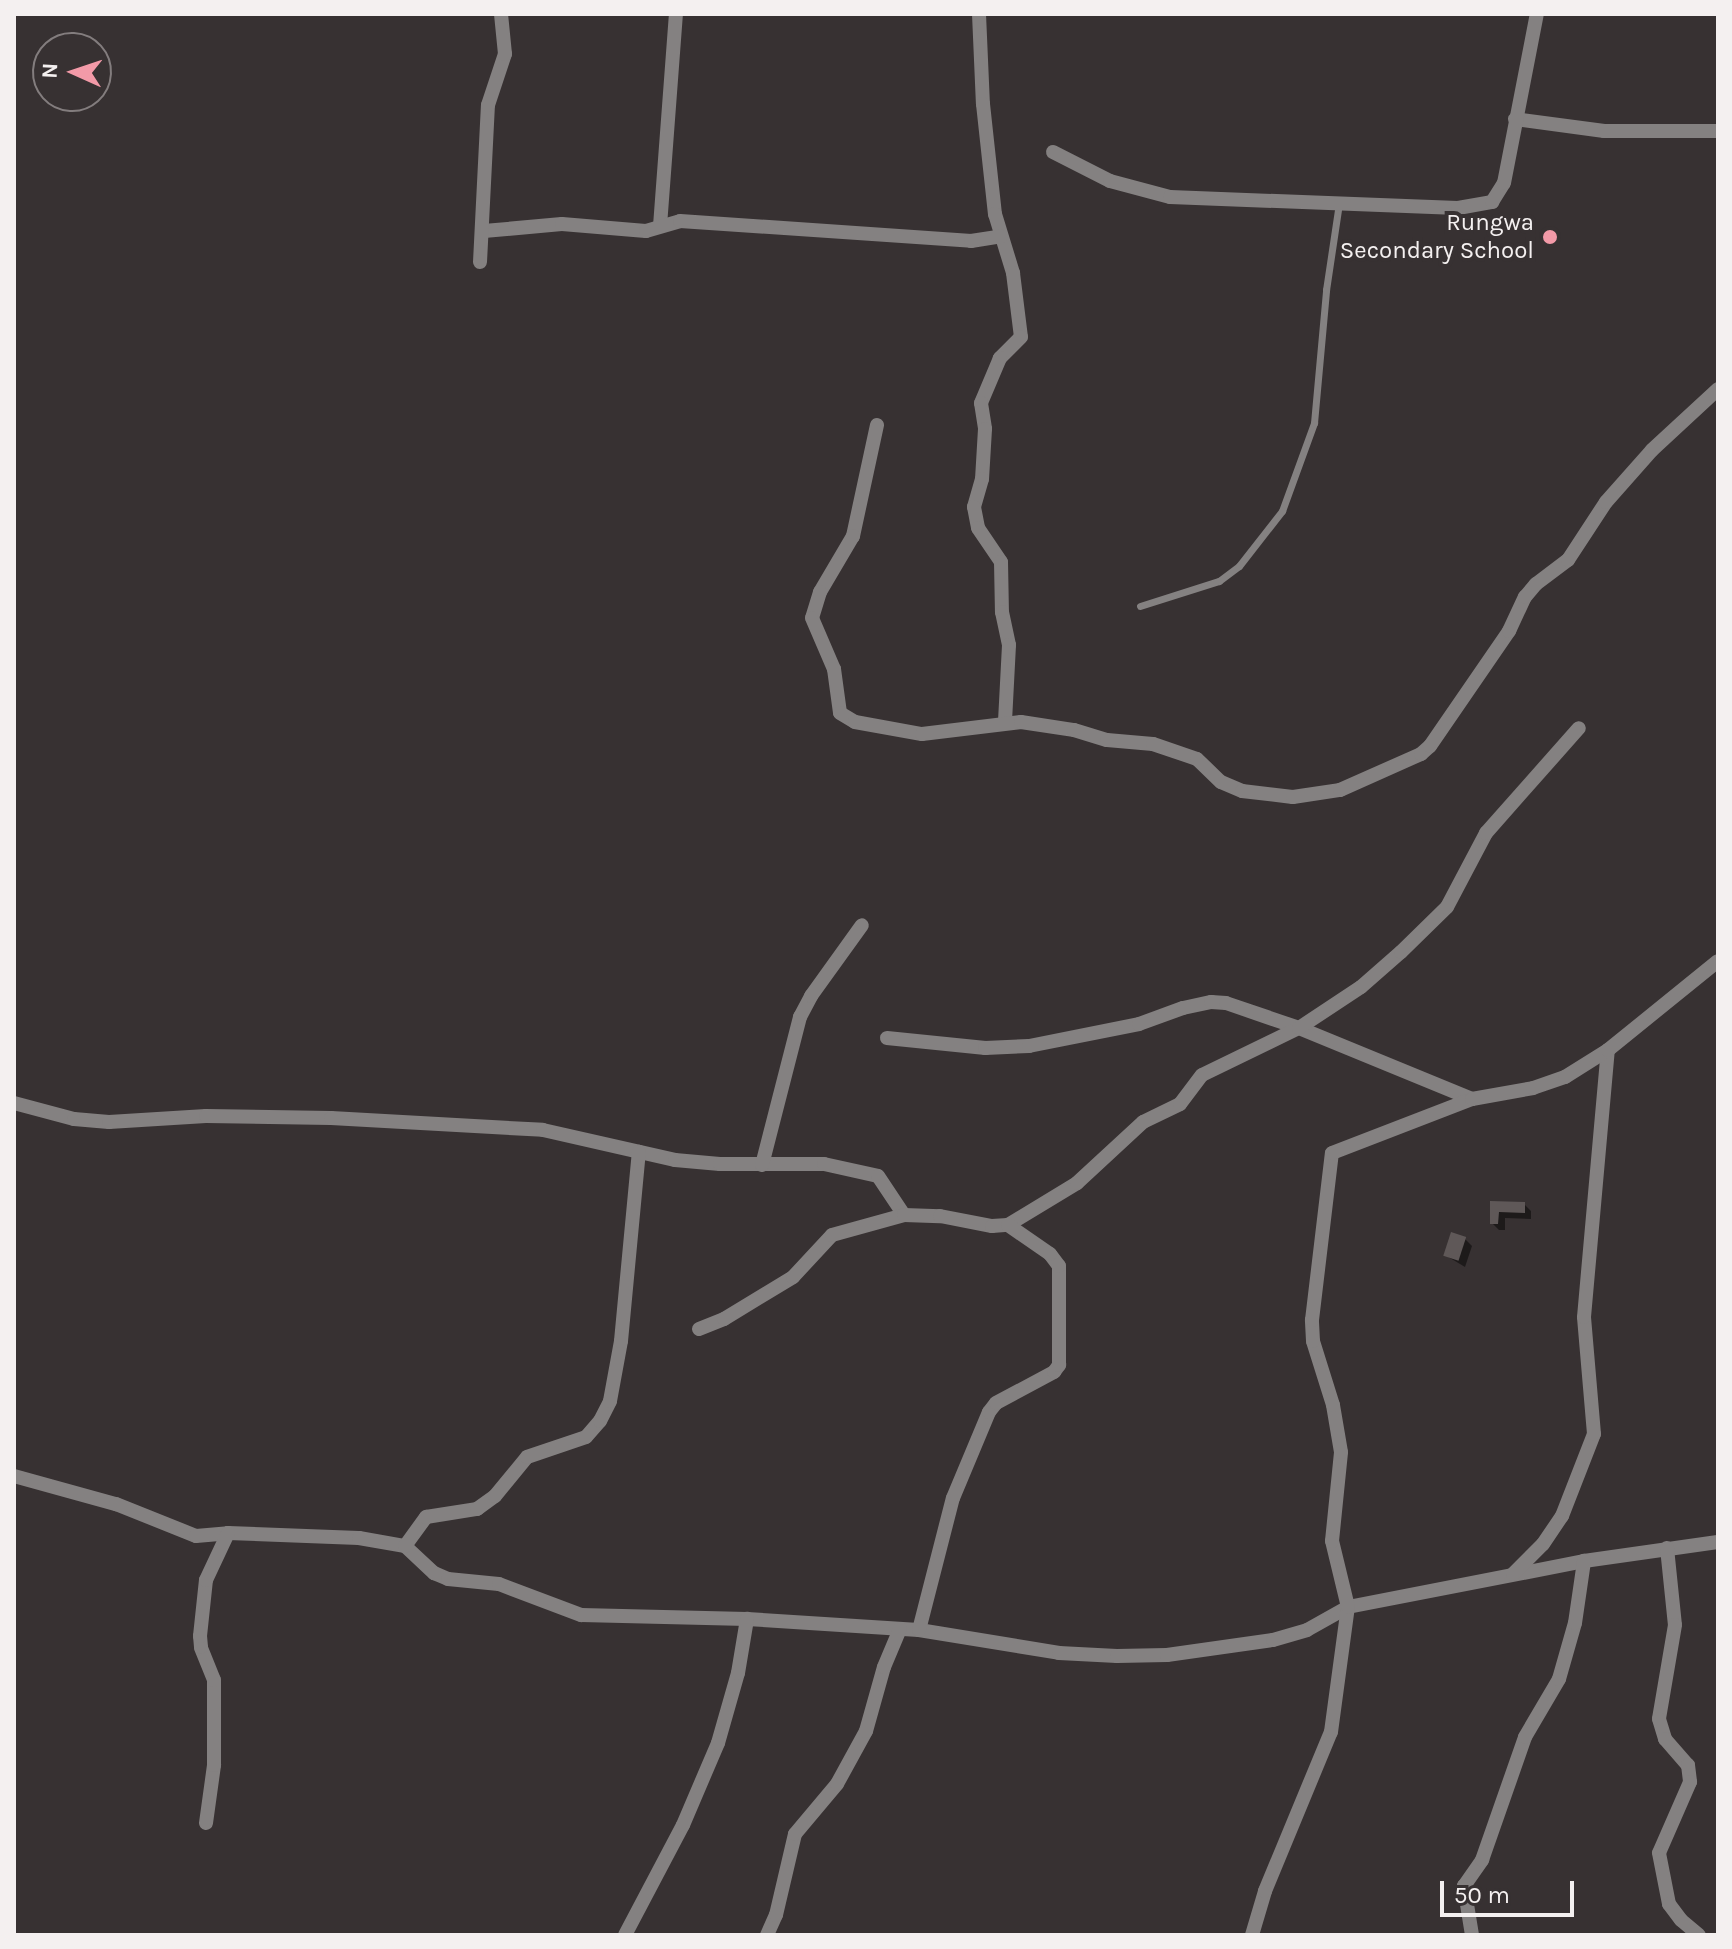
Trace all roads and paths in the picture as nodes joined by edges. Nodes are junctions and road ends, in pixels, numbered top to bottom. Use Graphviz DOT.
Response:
graph roads {
  1 [pos="501,14"];
  2 [pos="676,14"];
  3 [pos="979,14"];
  4 [pos="1537,14"];
  5 [pos="1515,119"];
  6 [pos="1718,131"];
  7 [pos="1053,152"];
  8 [pos="1339,203"];
  9 [pos="660,226"];
  10 [pos="484,231"];
  11 [pos="1001,236"];
  12 [pos="480,262"];
  13 [pos="1718,389"];
  14 [pos="877,425"];
  15 [pos="1140,606"];
  16 [pos="1005,722"];
  17 [pos="1579,728"];
  18 [pos="862,925"];
  19 [pos="1718,961"];
  20 [pos="1299,1028"];
  21 [pos="887,1038"];
  22 [pos="1608,1050"];
  23 [pos="1472,1099"];
  24 [pos="14,1103"];
  25 [pos="639,1152"];
  26 [pos="762,1165"];
  27 [pos="904,1215"];
  28 [pos="1008,1225"];
  29 [pos="699,1329"];
  30 [pos="14,1476"];
  31 [pos="228,1533"];
  32 [pos="1718,1542"];
  33 [pos="405,1546"];
  34 [pos="1667,1548"];
  35 [pos="1584,1561"];
  36 [pos="1512,1575"];
  37 [pos="1348,1607"];
  38 [pos="747,1619"];
  39 [pos="900,1629"];
  40 [pos="919,1630"];
  41 [pos="206,1823"];
  42 [pos="625,1935"];
  43 [pos="767,1935"];
  44 [pos="1252,1935"];
  45 [pos="1472,1935"];
  46 [pos="1699,1935"];
  1 -- 10 [label="street"];
  2 -- 9 [label="street"];
  3 -- 11 [label="street"];
  4 -- 5 [label="street"];
  5 -- 6 [label="street"];
  5 -- 8 [label="street"];
  7 -- 8 [label="street"];
  8 -- 15 [label="lane"];
  9 -- 10 [label="street"];
  9 -- 11 [label="street"];
  10 -- 12 [label="street"];
  11 -- 16 [label="street"];
  13 -- 16 [label="street"];
  14 -- 16 [label="street"];
  17 -- 20 [label="street"];
  18 -- 26 [label="street"];
  19 -- 22 [label="street"];
  20 -- 21 [label="street"];
  20 -- 23 [label="street"];
  20 -- 28 [label="street"];
  22 -- 23 [label="street"];
  22 -- 36 [label="street"];
  23 -- 37 [label="street"];
  24 -- 25 [label="street"];
  25 -- 26 [label="street"];
  25 -- 33 [label="street"];
  26 -- 27 [label="street"];
  27 -- 28 [label="street"];
  27 -- 29 [label="street"];
  28 -- 40 [label="street"];
  30 -- 31 [label="street"];
  31 -- 33 [label="street"];
  31 -- 41 [label="street"];
  32 -- 34 [label="street"];
  33 -- 38 [label="street"];
  34 -- 35 [label="street"];
  34 -- 46 [label="street"];
  35 -- 36 [label="street"];
  35 -- 45 [label="street"];
  36 -- 37 [label="street"];
  37 -- 40 [label="street"];
  37 -- 44 [label="street"];
  38 -- 39 [label="street"];
  38 -- 42 [label="street"];
  39 -- 40 [label="street"];
  39 -- 43 [label="street"];
}
